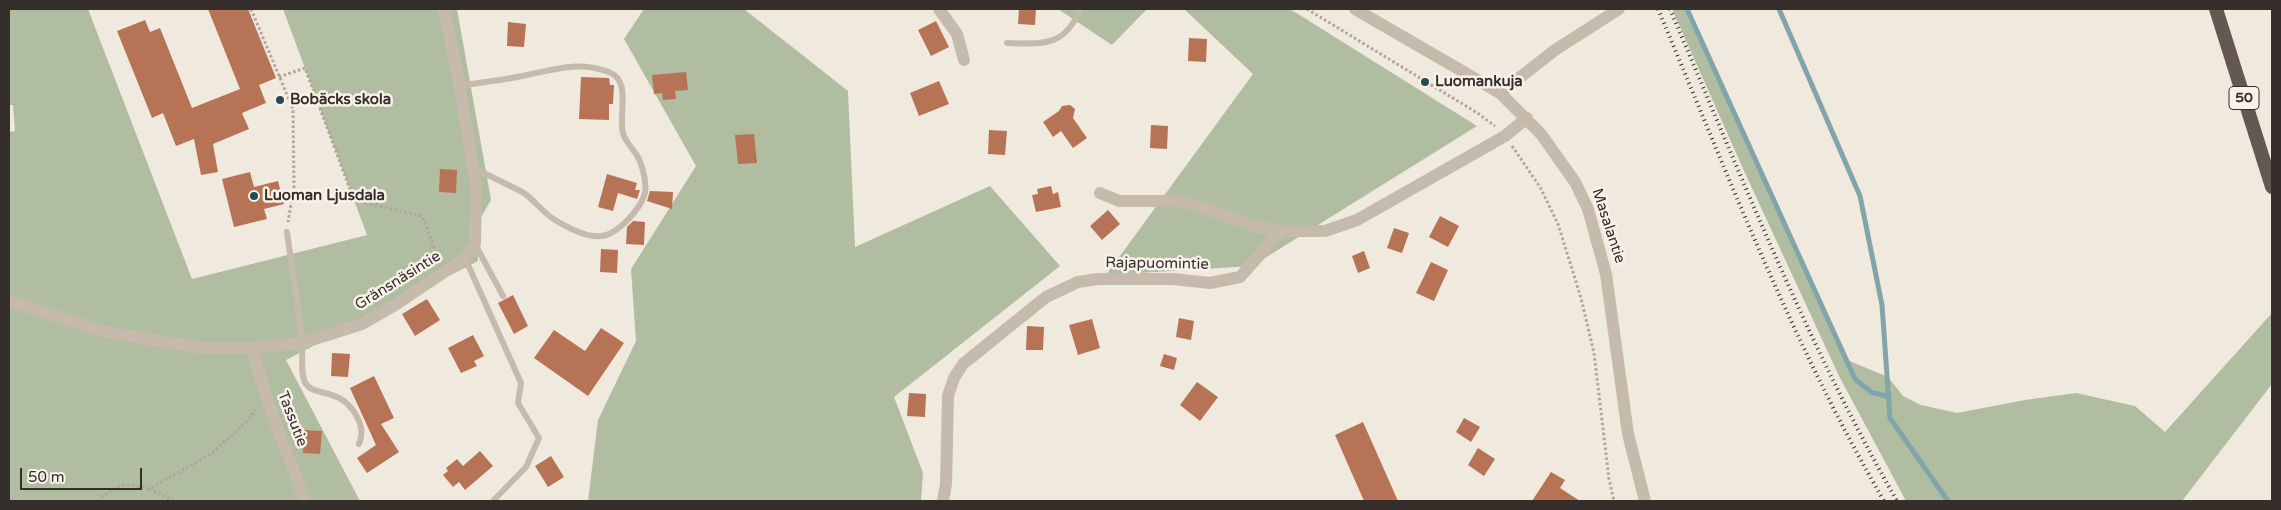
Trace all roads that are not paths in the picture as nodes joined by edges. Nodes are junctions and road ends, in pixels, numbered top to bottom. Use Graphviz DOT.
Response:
graph roads {
  1 [pos="444,9"];
  2 [pos="939,9"];
  3 [pos="1080,9"];
  4 [pos="1355,9"];
  5 [pos="1619,9"];
  6 [pos="2216,9"];
  7 [pos="1007,43"];
  8 [pos="964,60"];
  9 [pos="460,86"];
  10 [pos="1500,93"];
  11 [pos="1527,118"];
  12 [pos="473,168"];
  13 [pos="2272,187"];
  14 [pos="1100,193"];
  15 [pos="1281,231"];
  16 [pos="287,232"];
  17 [pos="476,244"];
  18 [pos="465,258"];
  19 [pos="503,296"];
  20 [pos="9,301"];
  21 [pos="302,343"];
  22 [pos="252,348"];
  23 [pos="359,444"];
  24 [pos="306,501"];
  25 [pos="493,501"];
  26 [pos="943,501"];
  27 [pos="1645,501"];
  1 -- 9 [label="street"];
  2 -- 8 [label="street"];
  3 -- 7 [label="lane"];
  4 -- 10 [label="street, Masalantie"];
  5 -- 10 [label="street"];
  6 -- 13 [label="highway, 50"];
  9 -- 12 [label="street"];
  9 -- 12 [label="lane"];
  10 -- 11 [label="street, Masalantie"];
  11 -- 15 [label="street"];
  11 -- 27 [label="street, Masalantie"];
  12 -- 17 [label="street"];
  14 -- 15 [label="street"];
  15 -- 26 [label="street, Rajapuomintie"];
  16 -- 21 [label="lane"];
  17 -- 18 [label="street, Gränsnäsintie"];
  17 -- 19 [label="lane"];
  18 -- 21 [label="street, Gränsnäsintie"];
  18 -- 25 [label="lane"];
  20 -- 22 [label="street, Gränsnäsintie"];
  21 -- 22 [label="street, Gränsnäsintie"];
  21 -- 23 [label="lane"];
  22 -- 24 [label="street, Tassutie"];
}
